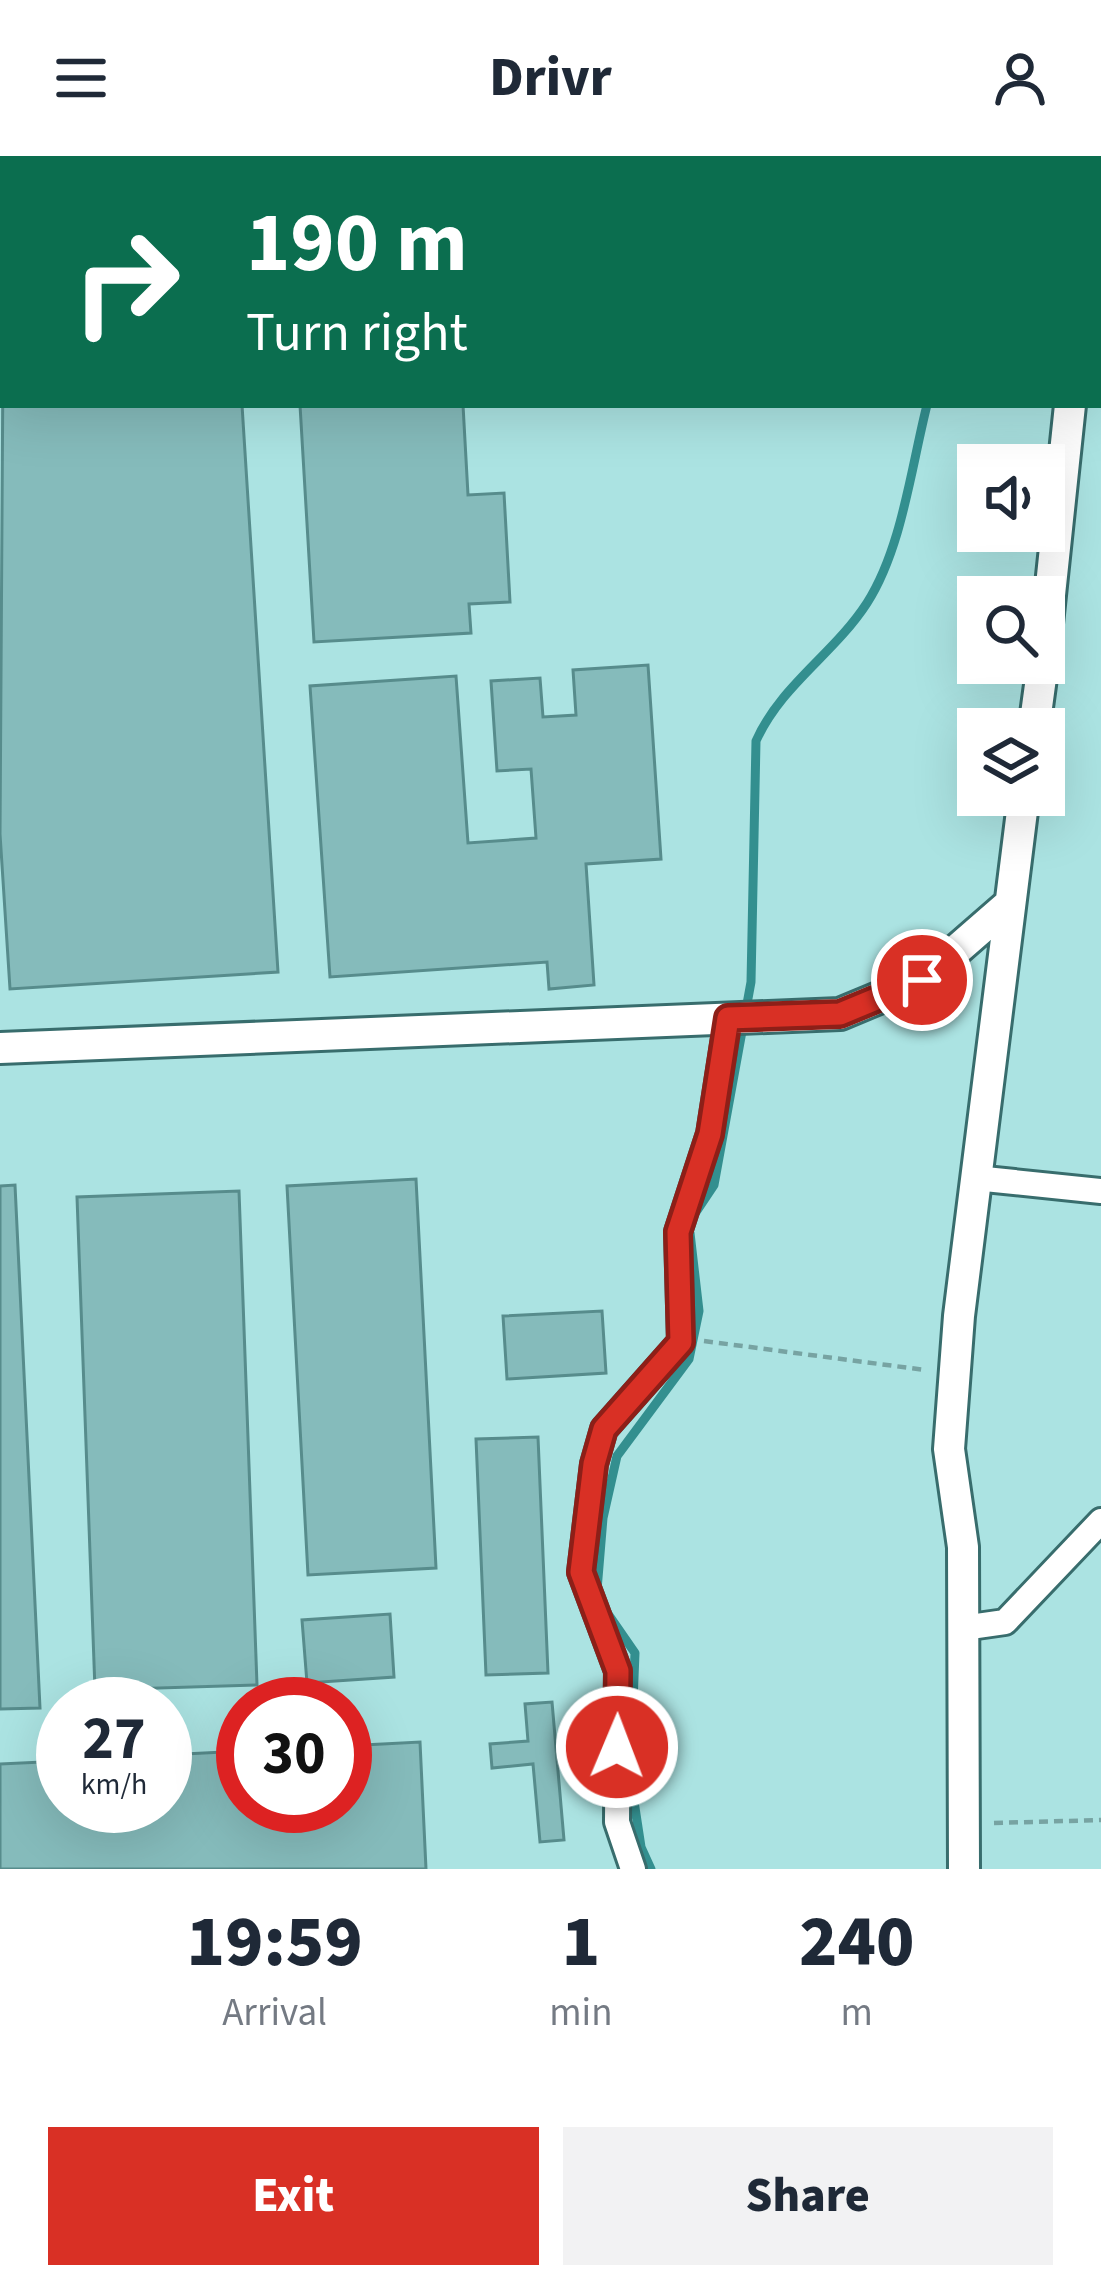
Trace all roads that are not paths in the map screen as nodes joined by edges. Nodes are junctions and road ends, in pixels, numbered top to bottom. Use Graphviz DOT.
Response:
graph roads {
  1 [pos="1070,408"];
  2 [pos="1052,576"];
  3 [pos="1021,816"];
  4 [pos="1007,905"];
  5 [pos="728,1018"];
  6 [pos="0,1048"];
  7 [pos="975,1178"];
  8 [pos="1101,1191"];
  9 [pos="1101,1521"];
  10 [pos="963,1628"];
  11 [pos="633,1869"];
  12 [pos="964,1869"];
  1 -- 2 [label="street"];
  3 -- 4 [label="street"];
  4 -- 5 [label="street"];
  4 -- 7 [label="street"];
  5 -- 6 [label="street"];
  5 -- 11 [label="street"];
  7 -- 8 [label="street"];
  7 -- 10 [label="street"];
  9 -- 10 [label="street"];
  10 -- 12 [label="street"];
}
